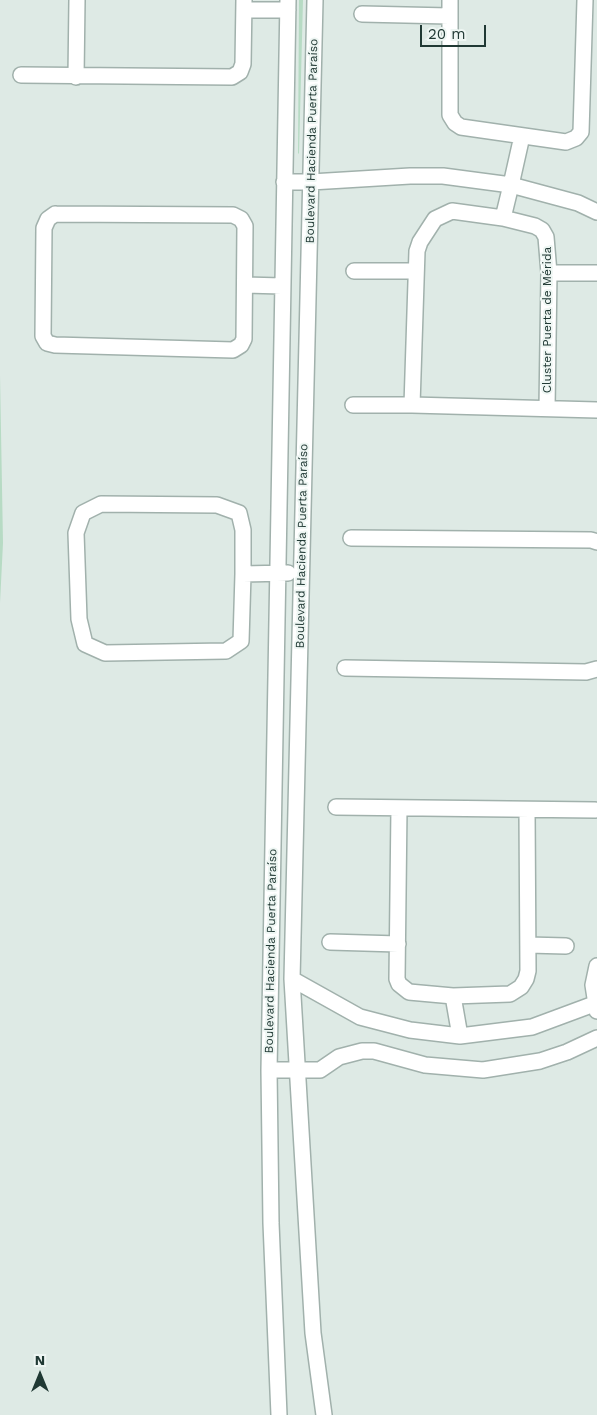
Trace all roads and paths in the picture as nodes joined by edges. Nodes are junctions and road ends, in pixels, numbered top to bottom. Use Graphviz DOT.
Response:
graph roads {
  1 [pos="77,0"];
  2 [pos="315,0"];
  3 [pos="450,0"];
  4 [pos="585,0"];
  5 [pos="245,5"];
  6 [pos="288,5"];
  7 [pos="362,14"];
  8 [pos="450,16"];
  9 [pos="21,75"];
  10 [pos="76,76"];
  11 [pos="522,136"];
  12 [pos="284,182"];
  13 [pos="311,182"];
  14 [pos="511,185"];
  15 [pos="597,212"];
  16 [pos="502,218"];
  17 [pos="354,270"];
  18 [pos="416,271"];
  19 [pos="549,273"];
  20 [pos="597,273"];
  21 [pos="245,285"];
  22 [pos="282,286"];
  23 [pos="353,405"];
  24 [pos="412,405"];
  25 [pos="547,408"];
  26 [pos="597,410"];
  27 [pos="351,538"];
  28 [pos="597,542"];
  29 [pos="279,573"];
  30 [pos="302,573"];
  31 [pos="243,574"];
  32 [pos="345,668"];
  33 [pos="597,670"];
  34 [pos="336,807"];
  35 [pos="399,808"];
  36 [pos="527,810"];
  37 [pos="596,810"];
  38 [pos="330,942"];
  39 [pos="398,944"];
  40 [pos="528,945"];
  41 [pos="566,946"];
  42 [pos="597,966"];
  43 [pos="292,979"];
  44 [pos="453,996"];
  45 [pos="596,1008"];
  46 [pos="460,1036"];
  47 [pos="597,1038"];
  48 [pos="268,1070"];
  49 [pos="298,1071"];
  50 [pos="279,1415"];
  51 [pos="324,1415"];
  1 -- 10 [label="street"];
  2 -- 13 [label="street, Boulevard Hacienda Puerta Paraíso"];
  3 -- 8 [label="street"];
  4 -- 11 [label="street"];
  5 -- 6 [label="street"];
  5 -- 10 [label="street"];
  6 -- 12 [label="street, Boulevard Hacienda Puerta Paraíso"];
  7 -- 8 [label="street"];
  8 -- 11 [label="street"];
  9 -- 10 [label="street"];
  11 -- 14 [label="street"];
  12 -- 13 [label="street"];
  12 -- 22 [label="street, Boulevard Hacienda Puerta Paraíso"];
  13 -- 14 [label="street"];
  13 -- 30 [label="street, Boulevard Hacienda Puerta Paraíso"];
  14 -- 15 [label="street"];
  14 -- 16 [label="street"];
  16 -- 18 [label="street"];
  16 -- 19 [label="street, Cluster Puerta de Mérida"];
  17 -- 18 [label="street"];
  18 -- 24 [label="street"];
  19 -- 20 [label="street"];
  19 -- 25 [label="street, Cluster Puerta de Mérida"];
  21 -- 21 [label="street"];
  21 -- 22 [label="street"];
  22 -- 29 [label="street, Boulevard Hacienda Puerta Paraíso"];
  23 -- 24 [label="street, Cluster Puerta de Mérida"];
  24 -- 25 [label="street, Cluster Puerta de Mérida"];
  25 -- 26 [label="street"];
  27 -- 28 [label="street"];
  29 -- 30 [label="street"];
  29 -- 31 [label="street"];
  29 -- 48 [label="street, Boulevard Hacienda Puerta Paraíso"];
  30 -- 43 [label="street, Boulevard Hacienda Puerta Paraíso"];
  31 -- 31 [label="street"];
  32 -- 33 [label="street"];
  34 -- 35 [label="street"];
  35 -- 36 [label="street"];
  35 -- 39 [label="street"];
  36 -- 37 [label="street"];
  36 -- 40 [label="street"];
  38 -- 39 [label="street"];
  39 -- 44 [label="street"];
  40 -- 41 [label="street"];
  40 -- 44 [label="street"];
  42 -- 45 [label="street"];
  43 -- 46 [label="street"];
  43 -- 49 [label="street, Boulevard Hacienda Puerta Paraíso"];
  44 -- 46 [label="street"];
  45 -- 46 [label="street"];
  47 -- 49 [label="street"];
  48 -- 49 [label="street, Boulevard Hacienda Puerta Paraíso"];
  48 -- 50 [label="street"];
  49 -- 51 [label="street"];
}
